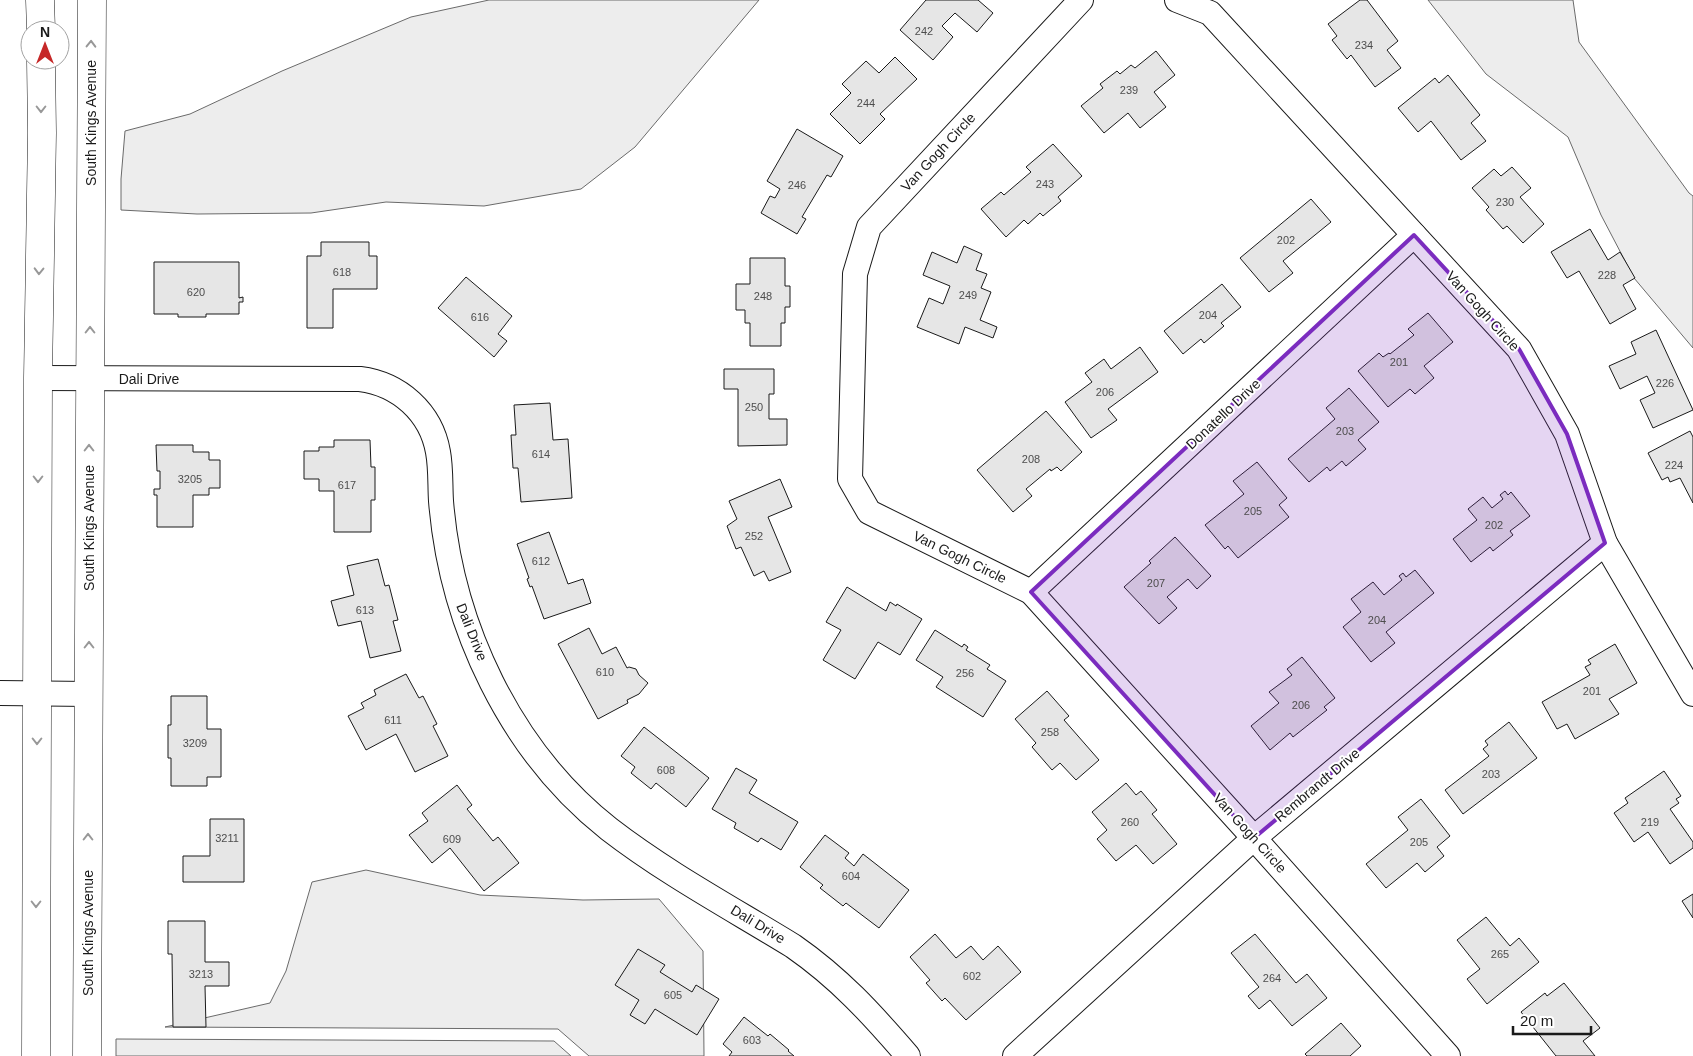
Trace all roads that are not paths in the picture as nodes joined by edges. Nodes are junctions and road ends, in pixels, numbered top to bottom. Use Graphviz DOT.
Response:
graph roads {
  1 [pos="40,0"];
  2 [pos="92,0"];
  3 [pos="1081,0"];
  4 [pos="1177,0"];
  5 [pos="41,20"];
  6 [pos="41,70"];
  7 [pos="1414,235"];
  8 [pos="38,378"];
  9 [pos="89,378"];
  10 [pos="1605,543"];
  11 [pos="1031,592"];
  12 [pos="0,693"];
  13 [pos="37,693"];
  14 [pos="89,694"];
  15 [pos="1693,694"];
  16 [pos="1254,838"];
  17 [pos="36,1056"];
  18 [pos="88,1056"];
  19 [pos="908,1056"];
  20 [pos="1014,1056"];
  21 [pos="1448,1056"];
  1 -- 5 [label="main road"];
  9 -- 2 [label="main road, South Kings Avenue, one-way"];
  3 -- 11 [label="street, Van Gogh Circle"];
  4 -- 7 [label="street, Van Gogh Circle"];
  6 -- 8 [label="main road, one-way"];
  7 -- 10 [label="street, Van Gogh Circle"];
  7 -- 11 [label="street, Donatello Drive"];
  8 -- 9 [label="street, Dali Drive"];
  8 -- 13 [label="main road, one-way"];
  14 -- 9 [label="main road, South Kings Avenue, one-way"];
  9 -- 19 [label="street, Dali Drive"];
  10 -- 15 [label="street, Van Gogh Circle"];
  10 -- 16 [label="street, Rembrandt Drive"];
  11 -- 16 [label="street, Van Gogh Circle"];
  12 -- 13 [label="street"];
  13 -- 14 [label="street"];
  13 -- 17 [label="main road, one-way"];
  18 -- 14 [label="main road, South Kings Avenue, one-way"];
  16 -- 20 [label="street, Rembrandt Drive"];
  16 -- 21 [label="street, Van Gogh Circle"];
}
